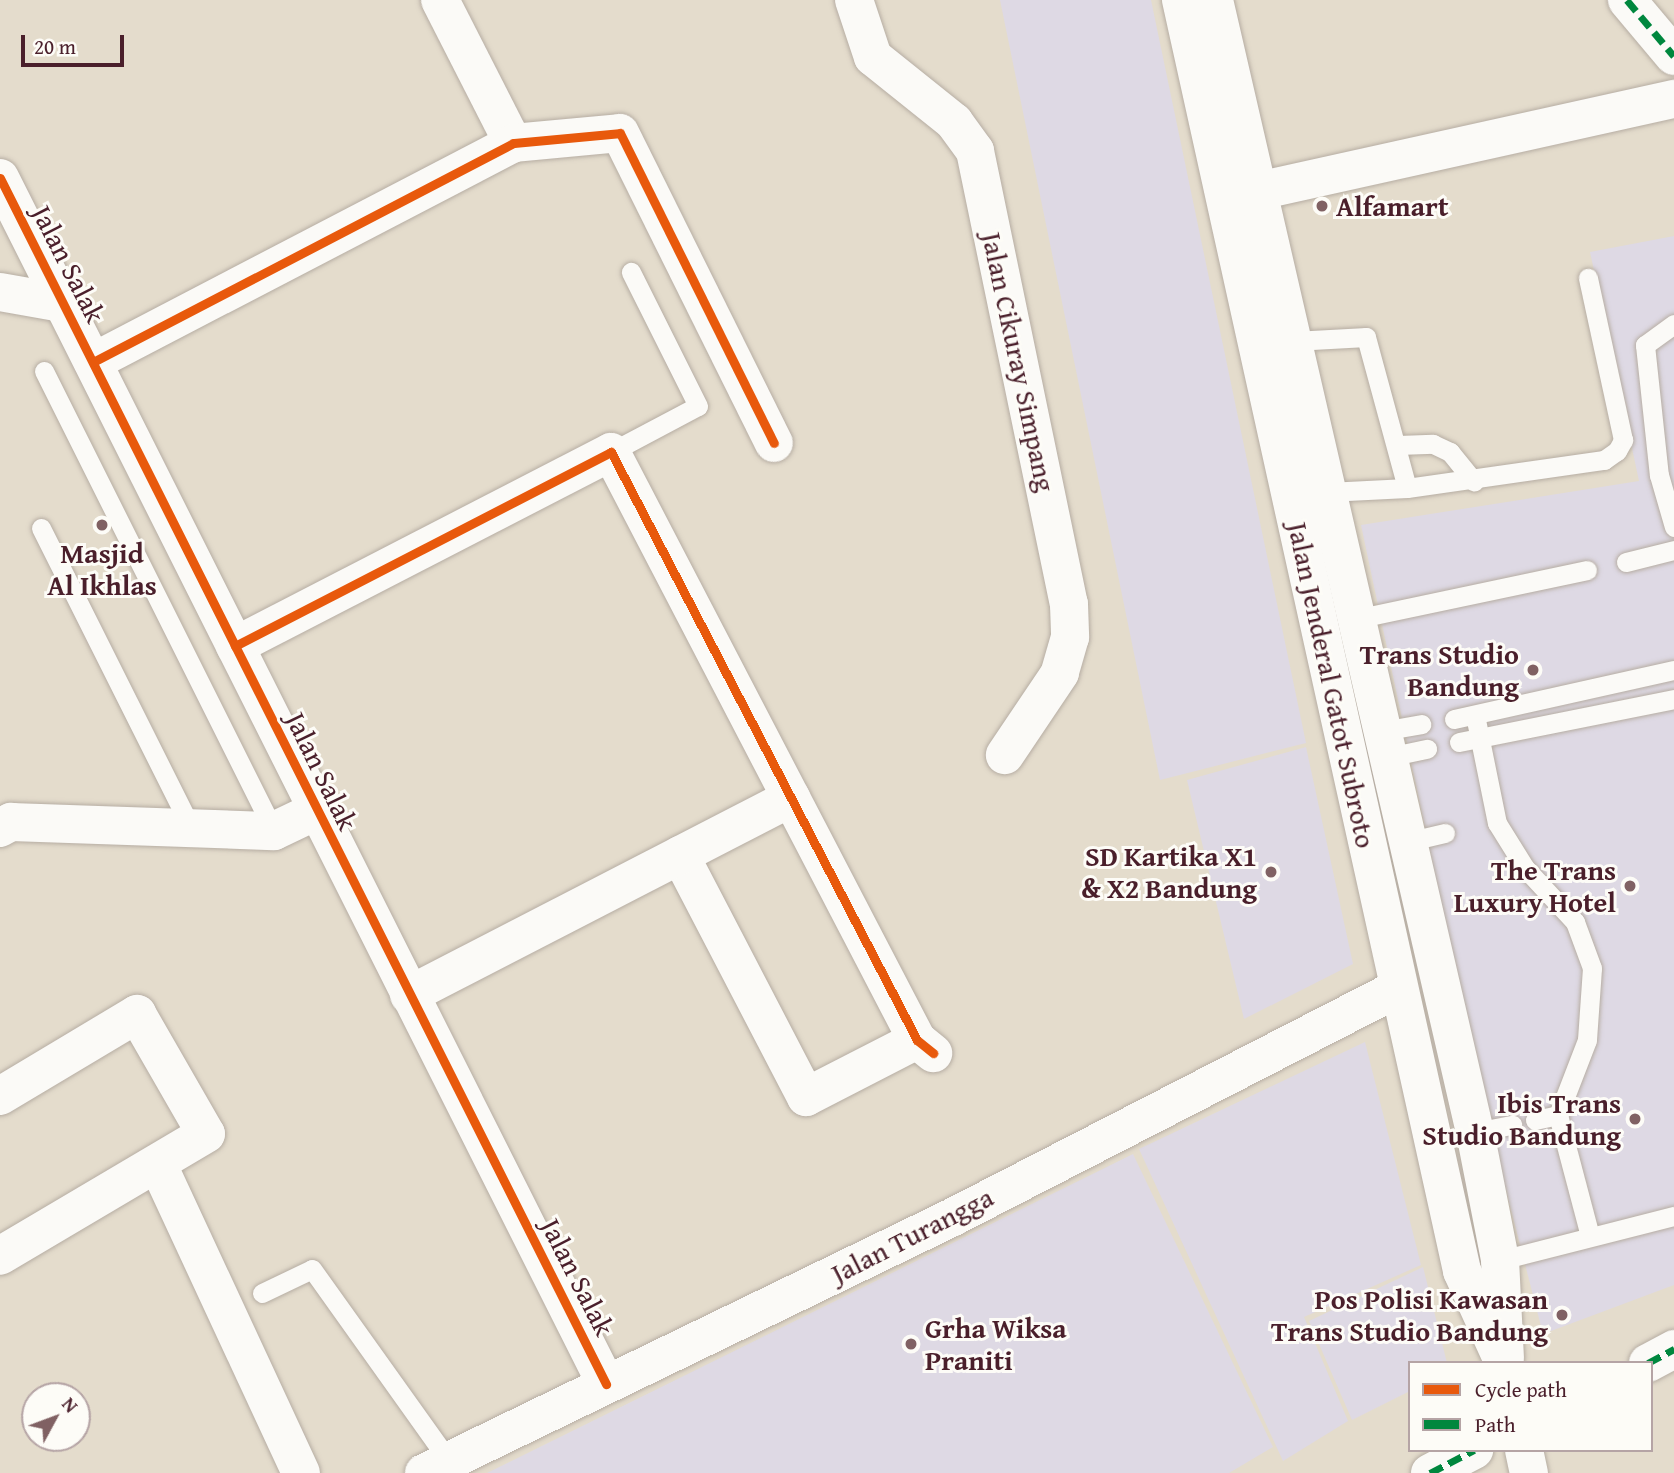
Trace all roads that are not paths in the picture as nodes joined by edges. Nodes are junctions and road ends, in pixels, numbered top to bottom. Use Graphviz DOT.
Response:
graph roads {
  1 [pos="440,0"];
  2 [pos="854,0"];
  3 [pos="1181,0"];
  4 [pos="1214,0"];
  5 [pos="1627,0"];
  6 [pos="1674,57"];
  7 [pos="1674,99"];
  8 [pos="513,143"];
  9 [pos="0,178"];
  10 [pos="1258,191"];
  11 [pos="631,272"];
  12 [pos="1588,278"];
  13 [pos="0,292"];
  14 [pos="62,303"];
  15 [pos="1674,324"];
  16 [pos="1294,341"];
  17 [pos="93,362"];
  18 [pos="44,371"];
  19 [pos="774,443"];
  20 [pos="1398,445"];
  21 [pos="611,452"];
  22 [pos="1474,482"];
  23 [pos="1407,488"];
  24 [pos="1327,492"];
  25 [pos="1674,527"];
  26 [pos="41,528"];
  27 [pos="1674,550"];
  28 [pos="1626,562"];
  29 [pos="1587,570"];
  30 [pos="1355,619"];
  31 [pos="235,646"];
  32 [pos="1674,670"];
  33 [pos="1674,699"];
  34 [pos="1475,715"];
  35 [pos="1454,719"];
  36 [pos="1421,724"];
  37 [pos="1480,739"];
  38 [pos="1459,742"];
  39 [pos="1385,744"];
  40 [pos="1427,749"];
  41 [pos="1005,755"];
  42 [pos="791,798"];
  43 [pos="316,811"];
  44 [pos="0,828"];
  45 [pos="274,831"];
  46 [pos="193,833"];
  47 [pos="1445,833"];
  48 [pos="1406,842"];
  49 [pos="680,855"];
  50 [pos="1396,989"];
  51 [pos="409,995"];
  52 [pos="0,1096"];
  53 [pos="1558,1115"];
  54 [pos="1535,1120"];
  55 [pos="1512,1125"];
  56 [pos="1475,1132"];
  57 [pos="159,1167"];
  58 [pos="1674,1216"];
  59 [pos="1590,1236"];
  60 [pos="0,1256"];
  61 [pos="1500,1260"];
  62 [pos="1462,1271"];
  63 [pos="262,1293"];
  64 [pos="1674,1349"];
  65 [pos="1504,1361"];
  66 [pos="1505,1361"];
  67 [pos="1652,1361"];
  68 [pos="606,1384"];
  69 [pos="1470,1452"];
  70 [pos="1524,1452"];
  71 [pos="436,1467"];
  72 [pos="301,1473"];
  73 [pos="1430,1473"];
  74 [pos="1529,1473"];
  1 -- 8 [label="street"];
  2 -- 41 [label="street, Jalan Cikuray Simpang"];
  3 -- 50 [label="street, Jalan Jenderal Gatot Subroto"];
  4 -- 10 [label="street, Jalan Jenderal Gatot Subroto"];
  5 -- 6 [label="street"];
  7 -- 10 [label="street"];
  8 -- 17 [label="street"];
  8 -- 19 [label="street"];
  9 -- 14 [label="street, Jalan Salak"];
  10 -- 16 [label="street, Jalan Jenderal Gatot Subroto"];
  11 -- 21 [label="lane"];
  12 -- 22 [label="lane"];
  13 -- 14 [label="street"];
  14 -- 17 [label="street, Jalan Salak"];
  15 -- 25 [label="lane"];
  16 -- 20 [label="lane"];
  16 -- 24 [label="street, Jalan Jenderal Gatot Subroto"];
  17 -- 31 [label="street, Jalan Salak"];
  18 -- 45 [label="lane"];
  20 -- 22 [label="lane"];
  20 -- 23 [label="lane"];
  21 -- 31 [label="street"];
  21 -- 42 [label="street"];
  22 -- 23 [label="lane"];
  23 -- 24 [label="lane"];
  24 -- 30 [label="street, Jalan Jenderal Gatot Subroto"];
  26 -- 46 [label="lane"];
  27 -- 28 [label="lane"];
  29 -- 30 [label="lane"];
  30 -- 39 [label="street, Jalan Jenderal Gatot Subroto"];
  31 -- 43 [label="street, Jalan Salak"];
  32 -- 34 [label="lane"];
  33 -- 37 [label="lane"];
  34 -- 35 [label="lane"];
  34 -- 37 [label="lane"];
  36 -- 39 [label="lane"];
  37 -- 38 [label="lane"];
  37 -- 53 [label="lane"];
  39 -- 40 [label="lane"];
  39 -- 48 [label="street, Jalan Jenderal Gatot Subroto"];
  42 -- 49 [label="street"];
  42 -- 49 [label="street"];
  43 -- 45 [label="street"];
  43 -- 51 [label="street, Jalan Salak"];
  44 -- 46 [label="street"];
  45 -- 46 [label="street"];
  47 -- 48 [label="lane"];
  48 -- 56 [label="street, Jalan Jenderal Gatot Subroto"];
  49 -- 51 [label="street"];
  50 -- 62 [label="street, Jalan Jenderal Gatot Subroto"];
  50 -- 68 [label="street, Jalan Turangga"];
  51 -- 68 [label="street, Jalan Salak"];
  52 -- 57 [label="street"];
  53 -- 54 [label="lane"];
  53 -- 59 [label="lane"];
  55 -- 56 [label="lane"];
  56 -- 61 [label="street, Jalan Jenderal Gatot Subroto"];
  57 -- 60 [label="street"];
  57 -- 72 [label="street"];
  58 -- 59 [label="lane"];
  59 -- 61 [label="lane"];
  61 -- 62 [label="lane"];
  61 -- 66 [label="street, Jalan Jenderal Gatot Subroto"];
  62 -- 65 [label="street, Jalan Jenderal Gatot Subroto"];
  63 -- 71 [label="lane"];
  64 -- 67 [label="street"];
  68 -- 71 [label="street, Jalan Turangga"];
  69 -- 73 [label="street"];
  70 -- 74 [label="street"];
}
